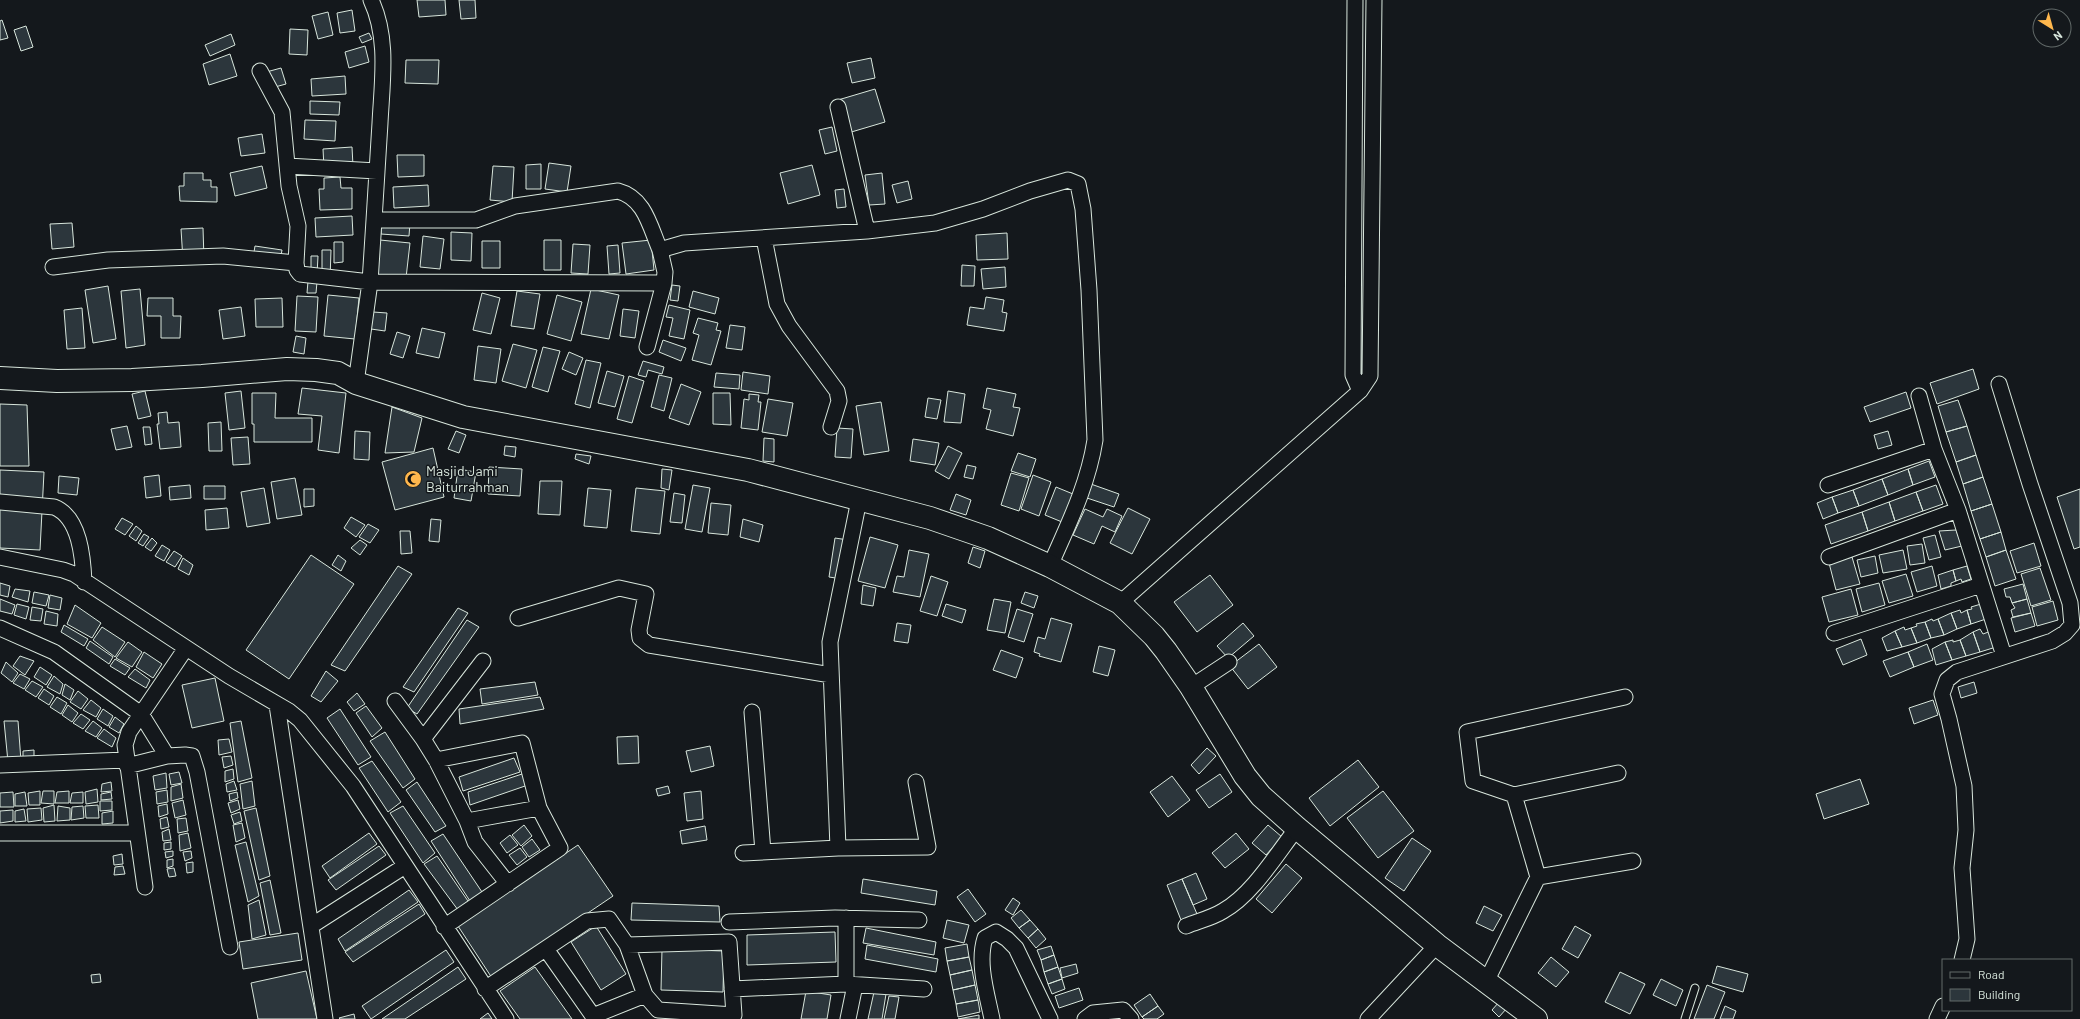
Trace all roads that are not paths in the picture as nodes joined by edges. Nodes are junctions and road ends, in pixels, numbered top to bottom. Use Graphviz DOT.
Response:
graph roads {
  1 [pos="371,0"];
  2 [pos="1355,0"];
  3 [pos="1374,0"];
  4 [pos="260,71"];
  5 [pos="838,107"];
  6 [pos="287,166"];
  7 [pos="378,171"];
  8 [pos="374,220"];
  9 [pos="867,231"];
  10 [pos="764,238"];
  11 [pos="660,250"];
  12 [pos="296,263"];
  13 [pos="53,267"];
  14 [pos="370,282"];
  15 [pos="664,283"];
  16 [pos="647,347"];
  17 [pos="0,378"];
  18 [pos="356,383"];
  19 [pos="1999,384"];
  20 [pos="1360,391"];
  21 [pos="1919,396"];
  22 [pos="831,427"];
  23 [pos="1934,449"];
  24 [pos="1828,485"];
  25 [pos="859,500"];
  26 [pos="0,502"];
  27 [pos="1958,510"];
  28 [pos="0,556"];
  29 [pos="1829,557"];
  30 [pos="1050,566"];
  31 [pos="84,582"];
  32 [pos="1981,585"];
  33 [pos="1120,603"];
  34 [pos="518,618"];
  35 [pos="3,633"];
  36 [pos="1834,633"];
  37 [pos="186,648"];
  38 [pos="2004,656"];
  39 [pos="483,661"];
  40 [pos="1229,662"];
  41 [pos="831,675"];
  42 [pos="1191,687"];
  43 [pos="1625,697"];
  44 [pos="395,701"];
  45 [pos="278,704"];
  46 [pos="752,712"];
  47 [pos="141,714"];
  48 [pos="423,739"];
  49 [pos="167,756"];
  50 [pos="436,760"];
  51 [pos="127,763"];
  52 [pos="0,765"];
  53 [pos="1618,773"];
  54 [pos="916,782"];
  55 [pos="1514,795"];
  56 [pos="539,808"];
  57 [pos="467,821"];
  58 [pos="1297,828"];
  59 [pos="0,833"];
  60 [pos="137,833"];
  61 [pos="838,848"];
  62 [pos="763,852"];
  63 [pos="743,853"];
  64 [pos="1633,861"];
  65 [pos="405,866"];
  66 [pos="1538,877"];
  67 [pos="508,884"];
  68 [pos="145,887"];
  69 [pos="846,918"];
  70 [pos="919,920"];
  71 [pos="311,926"];
  72 [pos="1186,926"];
  73 [pos="444,927"];
  74 [pos="730,942"];
  75 [pos="627,945"];
  76 [pos="1437,945"];
  77 [pos="230,947"];
  78 [pos="546,949"];
  79 [pos="1962,959"];
  80 [pos="1486,982"];
  81 [pos="850,985"];
  82 [pos="1696,988"];
  83 [pos="732,989"];
  84 [pos="924,989"];
  85 [pos="485,990"];
  86 [pos="645,995"];
  87 [pos="1942,1009"];
  88 [pos="325,1019"];
  89 [pos="506,1019"];
  90 [pos="848,1019"];
  91 [pos="992,1019"];
  92 [pos="1050,1019"];
  93 [pos="1085,1019"];
  94 [pos="1131,1019"];
  95 [pos="1368,1019"];
  96 [pos="1536,1019"];
  97 [pos="1685,1019"];
  98 [pos="1938,1019"];
  1 -- 7 [label="street"];
  2 -- 20 [label="street"];
  3 -- 20 [label="street"];
  4 -- 6 [label="street"];
  5 -- 9 [label="street"];
  6 -- 7 [label="street"];
  6 -- 12 [label="street"];
  7 -- 8 [label="street"];
  8 -- 11 [label="street"];
  8 -- 14 [label="street"];
  9 -- 10 [label="street"];
  9 -- 30 [label="street"];
  10 -- 11 [label="street"];
  10 -- 22 [label="street"];
  11 -- 15 [label="street"];
  12 -- 13 [label="street"];
  12 -- 14 [label="street"];
  14 -- 15 [label="street"];
  14 -- 18 [label="street"];
  15 -- 16 [label="street"];
  17 -- 18 [label="main road"];
  18 -- 25 [label="main road"];
  19 -- 38 [label="street"];
  20 -- 33 [label="street"];
  21 -- 23 [label="street"];
  23 -- 24 [label="street"];
  23 -- 27 [label="street"];
  25 -- 30 [label="main road"];
  25 -- 41 [label="street"];
  26 -- 31 [label="street"];
  27 -- 29 [label="street"];
  27 -- 32 [label="street"];
  28 -- 31 [label="street"];
  30 -- 33 [label="main road"];
  31 -- 37 [label="street"];
  32 -- 36 [label="street"];
  32 -- 38 [label="street"];
  33 -- 42 [label="main road"];
  34 -- 41 [label="street"];
  35 -- 47 [label="street"];
  37 -- 45 [label="street"];
  37 -- 47 [label="street"];
  38 -- 79 [label="street"];
  39 -- 48 [label="street"];
  40 -- 42 [label="street"];
  41 -- 61 [label="street"];
  42 -- 58 [label="main road"];
  43 -- 55 [label="street"];
  44 -- 48 [label="street"];
  45 -- 65 [label="street"];
  45 -- 71 [label="street"];
  46 -- 62 [label="street"];
  47 -- 49 [label="street"];
  47 -- 51 [label="street"];
  48 -- 50 [label="street"];
  49 -- 51 [label="street"];
  49 -- 77 [label="street"];
  50 -- 56 [label="street"];
  50 -- 57 [label="street"];
  51 -- 52 [label="street"];
  51 -- 60 [label="street"];
  53 -- 55 [label="street"];
  54 -- 61 [label="street"];
  55 -- 66 [label="street"];
  56 -- 57 [label="street"];
  56 -- 67 [label="street"];
  57 -- 67 [label="street"];
  58 -- 72 [label="street"];
  58 -- 76 [label="main road"];
  59 -- 60 [label="street"];
  60 -- 68 [label="street"];
  61 -- 62 [label="street"];
  62 -- 63 [label="street"];
  64 -- 66 [label="street"];
  65 -- 71 [label="street"];
  65 -- 73 [label="street"];
  66 -- 80 [label="street"];
  67 -- 73 [label="street"];
  69 -- 70 [label="street"];
  69 -- 74 [label="street"];
  69 -- 81 [label="street"];
  71 -- 88 [label="street"];
  73 -- 85 [label="street"];
  74 -- 75 [label="street"];
  74 -- 83 [label="street"];
  75 -- 78 [label="street"];
  75 -- 86 [label="street"];
  76 -- 80 [label="main road"];
  76 -- 95 [label="street"];
  78 -- 85 [label="street"];
  78 -- 86 [label="street"];
  80 -- 96 [label="main road"];
  81 -- 83 [label="street"];
  81 -- 84 [label="street"];
  81 -- 90 [label="street"];
  82 -- 97 [label="lane"];
  83 -- 86 [label="street"];
  85 -- 89 [label="street"];
  87 -- 98 [label="street"];
  91 -- 92 [label="street"];
  93 -- 94 [label="street"];
}
